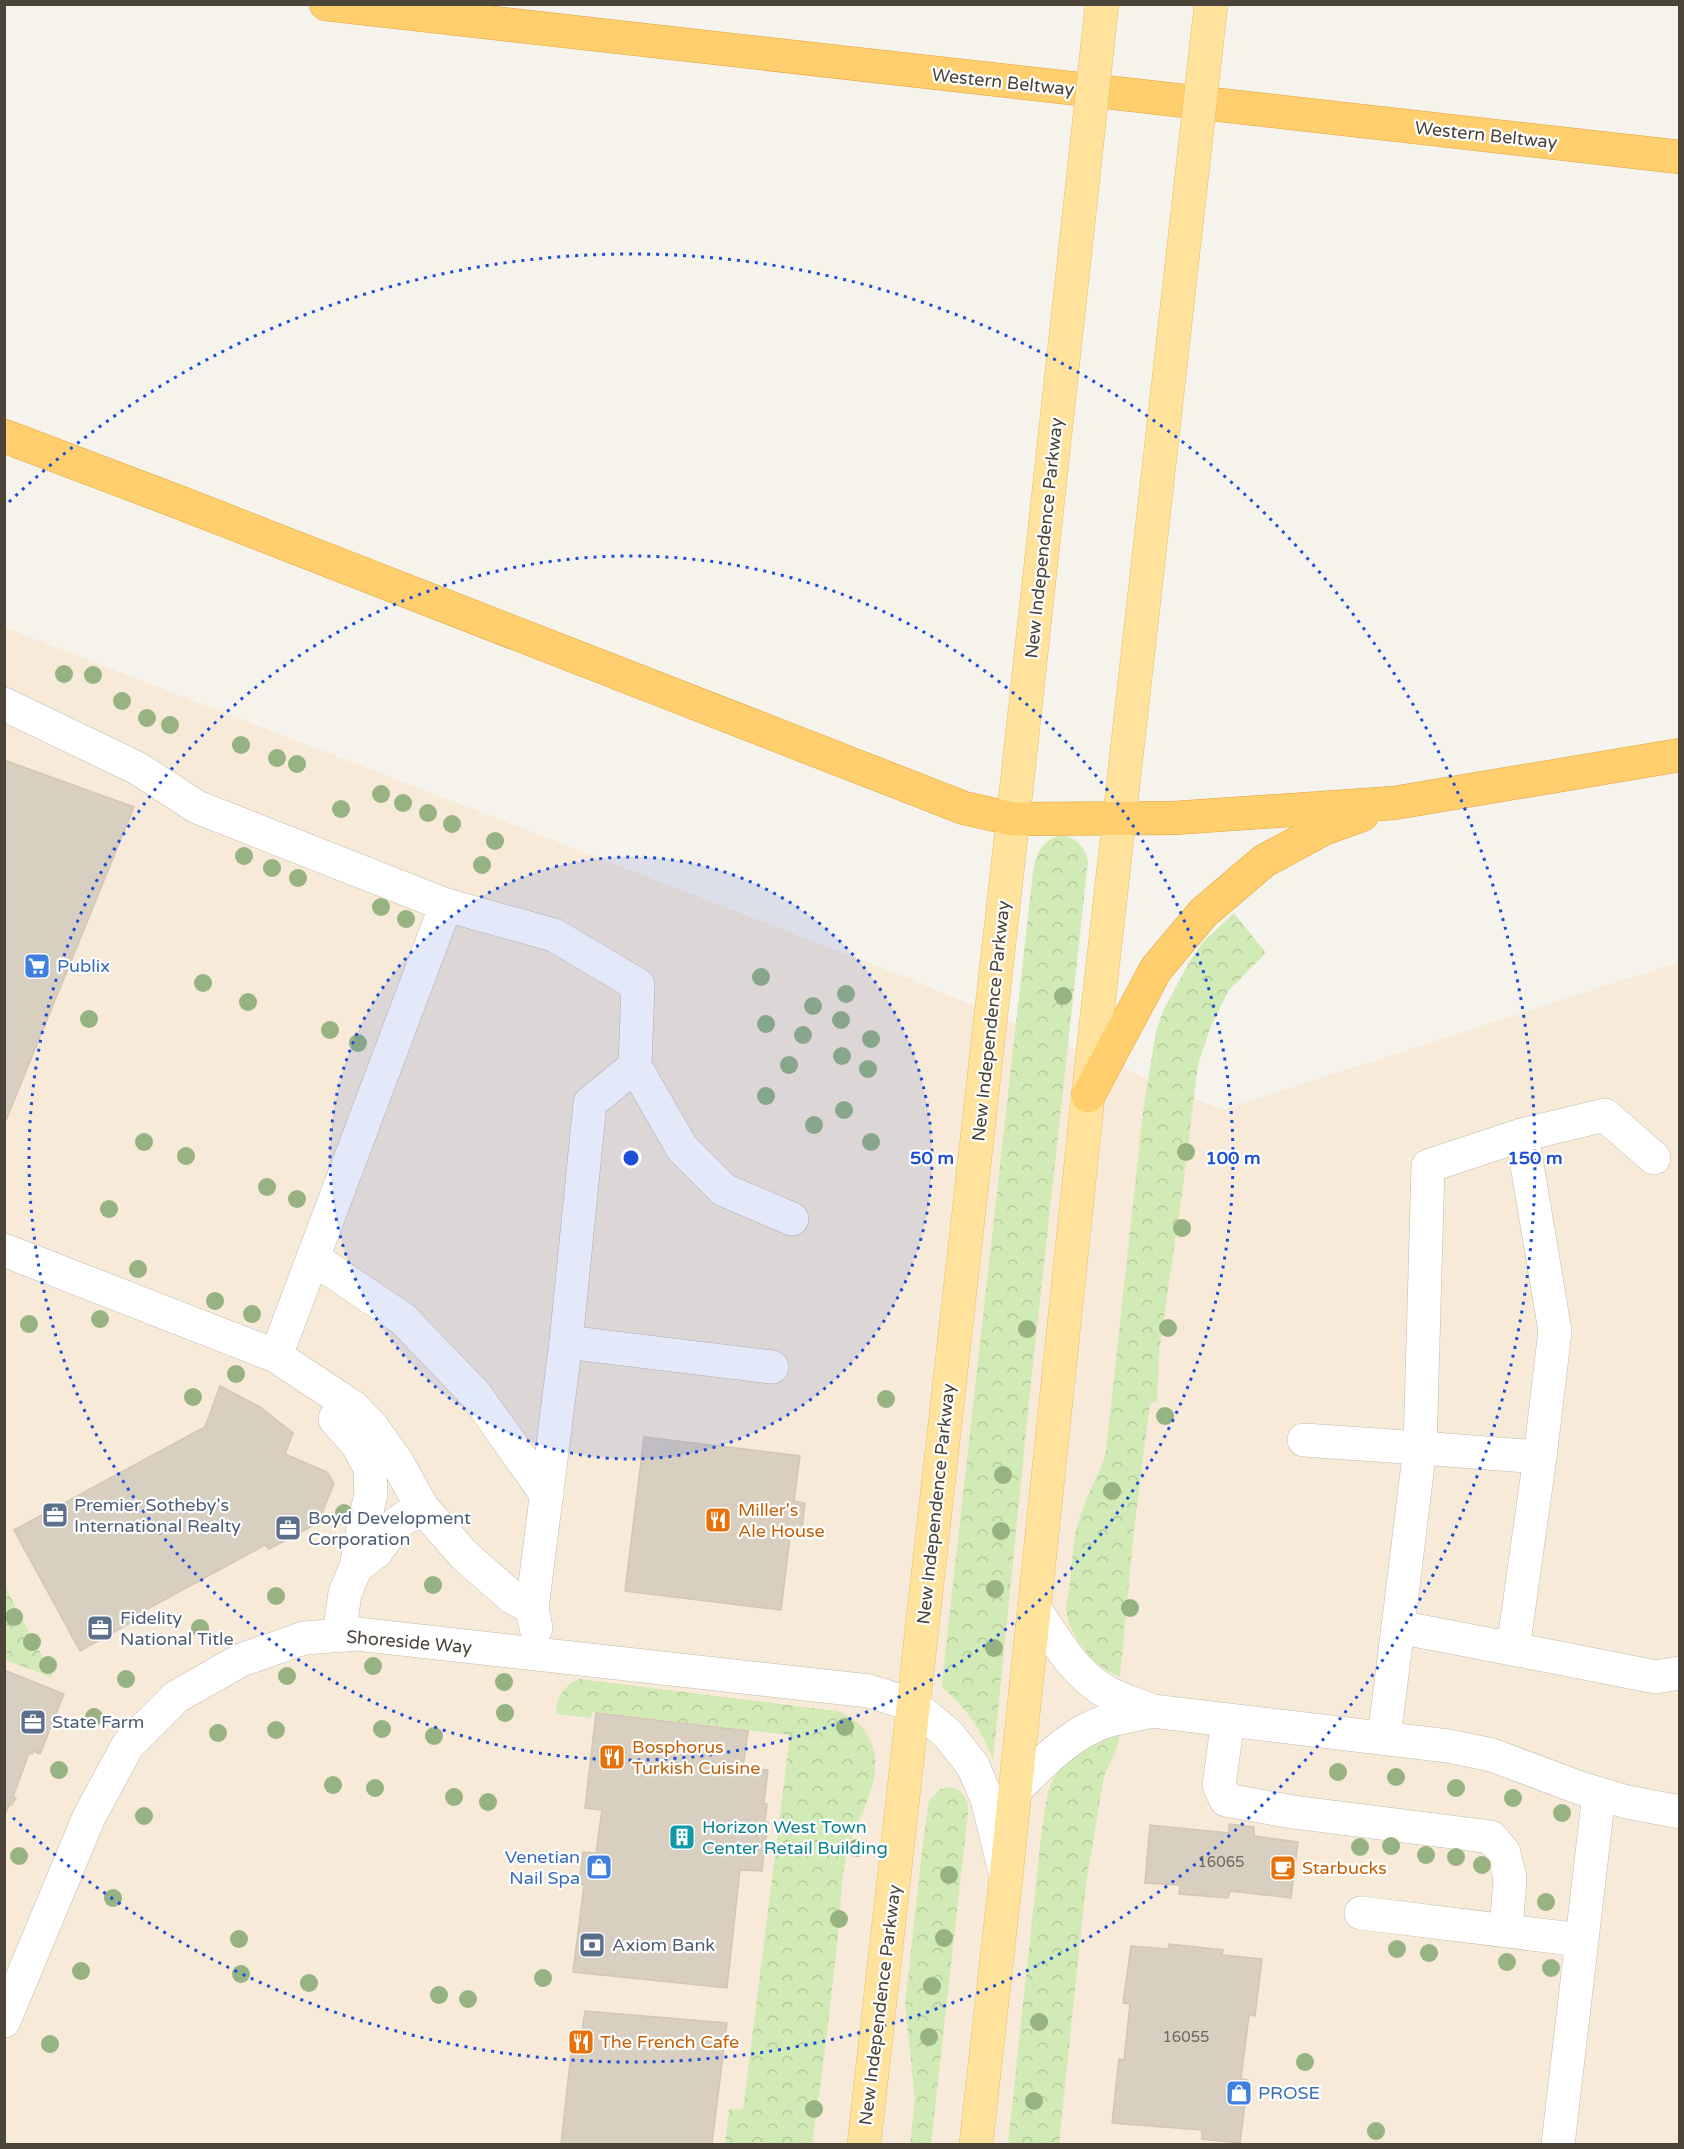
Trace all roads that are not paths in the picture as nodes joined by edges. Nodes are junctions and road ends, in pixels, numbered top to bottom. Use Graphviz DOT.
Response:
graph roads {
  1 [pos="326,4"];
  2 [pos="1102,4"];
  3 [pos="1211,4"];
  4 [pos="1680,157"];
  5 [pos="4,436"];
  6 [pos="4,704"];
  7 [pos="1680,755"];
  8 [pos="1394,803"];
  9 [pos="1119,818"];
  10 [pos="1013,819"];
  11 [pos="446,905"];
  12 [pos="635,1066"];
  13 [pos="1088,1096"];
  14 [pos="1522,1136"];
  15 [pos="1654,1158"];
  16 [pos="792,1219"];
  17 [pos="4,1251"];
  18 [pos="313,1258"];
  19 [pos="566,1341"];
  20 [pos="276,1356"];
  21 [pos="772,1367"];
  22 [pos="1304,1440"];
  23 [pos="1420,1448"];
  24 [pos="1540,1457"];
  25 [pos="547,1495"];
  26 [pos="422,1507"];
  27 [pos="356,1567"];
  28 [pos="532,1608"];
  29 [pos="1034,1608"];
  30 [pos="1398,1627"];
  31 [pos="339,1636"];
  32 [pos="1513,1648"];
  33 [pos="542,1655"];
  34 [pos="1680,1673"];
  35 [pos="913,1705"];
  36 [pos="1152,1711"];
  37 [pos="1228,1720"];
  38 [pos="1383,1738"];
  39 [pos="1015,1790"];
  40 [pos="1599,1794"];
  41 [pos="1680,1812"];
  42 [pos="1006,1877"];
  43 [pos="1361,1913"];
  44 [pos="1506,1931"];
  45 [pos="1581,1940"];
  46 [pos="4,2020"];
  47 [pos="864,2145"];
  48 [pos="976,2145"];
  49 [pos="1557,2145"];
  1 -- 4 [label="highway, Western Beltway"];
  2 -- 10 [label="main road, New Independence Parkway, bridge"];
  3 -- 9 [label="main road, bridge"];
  5 -- 10 [label="highway"];
  6 -- 11 [label="street"];
  7 -- 8 [label="highway"];
  8 -- 9 [label="highway"];
  8 -- 13 [label="highway"];
  9 -- 10 [label="highway"];
  9 -- 13 [label="main road"];
  10 -- 35 [label="main road, New Independence Parkway"];
  11 -- 12 [label="street"];
  11 -- 18 [label="street"];
  12 -- 16 [label="street"];
  12 -- 19 [label="street"];
  13 -- 29 [label="main road"];
  14 -- 15 [label="street"];
  14 -- 23 [label="street"];
  14 -- 24 [label="street"];
  17 -- 20 [label="street"];
  18 -- 20 [label="street"];
  18 -- 25 [label="street"];
  19 -- 21 [label="street"];
  19 -- 25 [label="street"];
  20 -- 26 [label="street"];
  20 -- 27 [label="street"];
  22 -- 23 [label="street"];
  23 -- 24 [label="street"];
  23 -- 30 [label="street"];
  24 -- 32 [label="street"];
  25 -- 28 [label="street"];
  26 -- 27 [label="street"];
  26 -- 28 [label="street"];
  27 -- 31 [label="street"];
  28 -- 33 [label="street"];
  29 -- 36 [label="street"];
  29 -- 39 [label="main road"];
  30 -- 32 [label="street"];
  30 -- 38 [label="street"];
  31 -- 33 [label="street, Shoreside Way"];
  31 -- 46 [label="street, Shoreside Way"];
  32 -- 34 [label="street"];
  33 -- 35 [label="street, Shoreside Way"];
  35 -- 42 [label="street"];
  35 -- 47 [label="main road, New Independence Parkway"];
  36 -- 37 [label="street"];
  36 -- 39 [label="street"];
  37 -- 38 [label="street"];
  37 -- 44 [label="street"];
  38 -- 40 [label="street"];
  39 -- 42 [label="main road"];
  40 -- 41 [label="street"];
  40 -- 45 [label="street"];
  42 -- 48 [label="main road"];
  43 -- 44 [label="street"];
  44 -- 45 [label="street"];
  45 -- 49 [label="street"];
}
